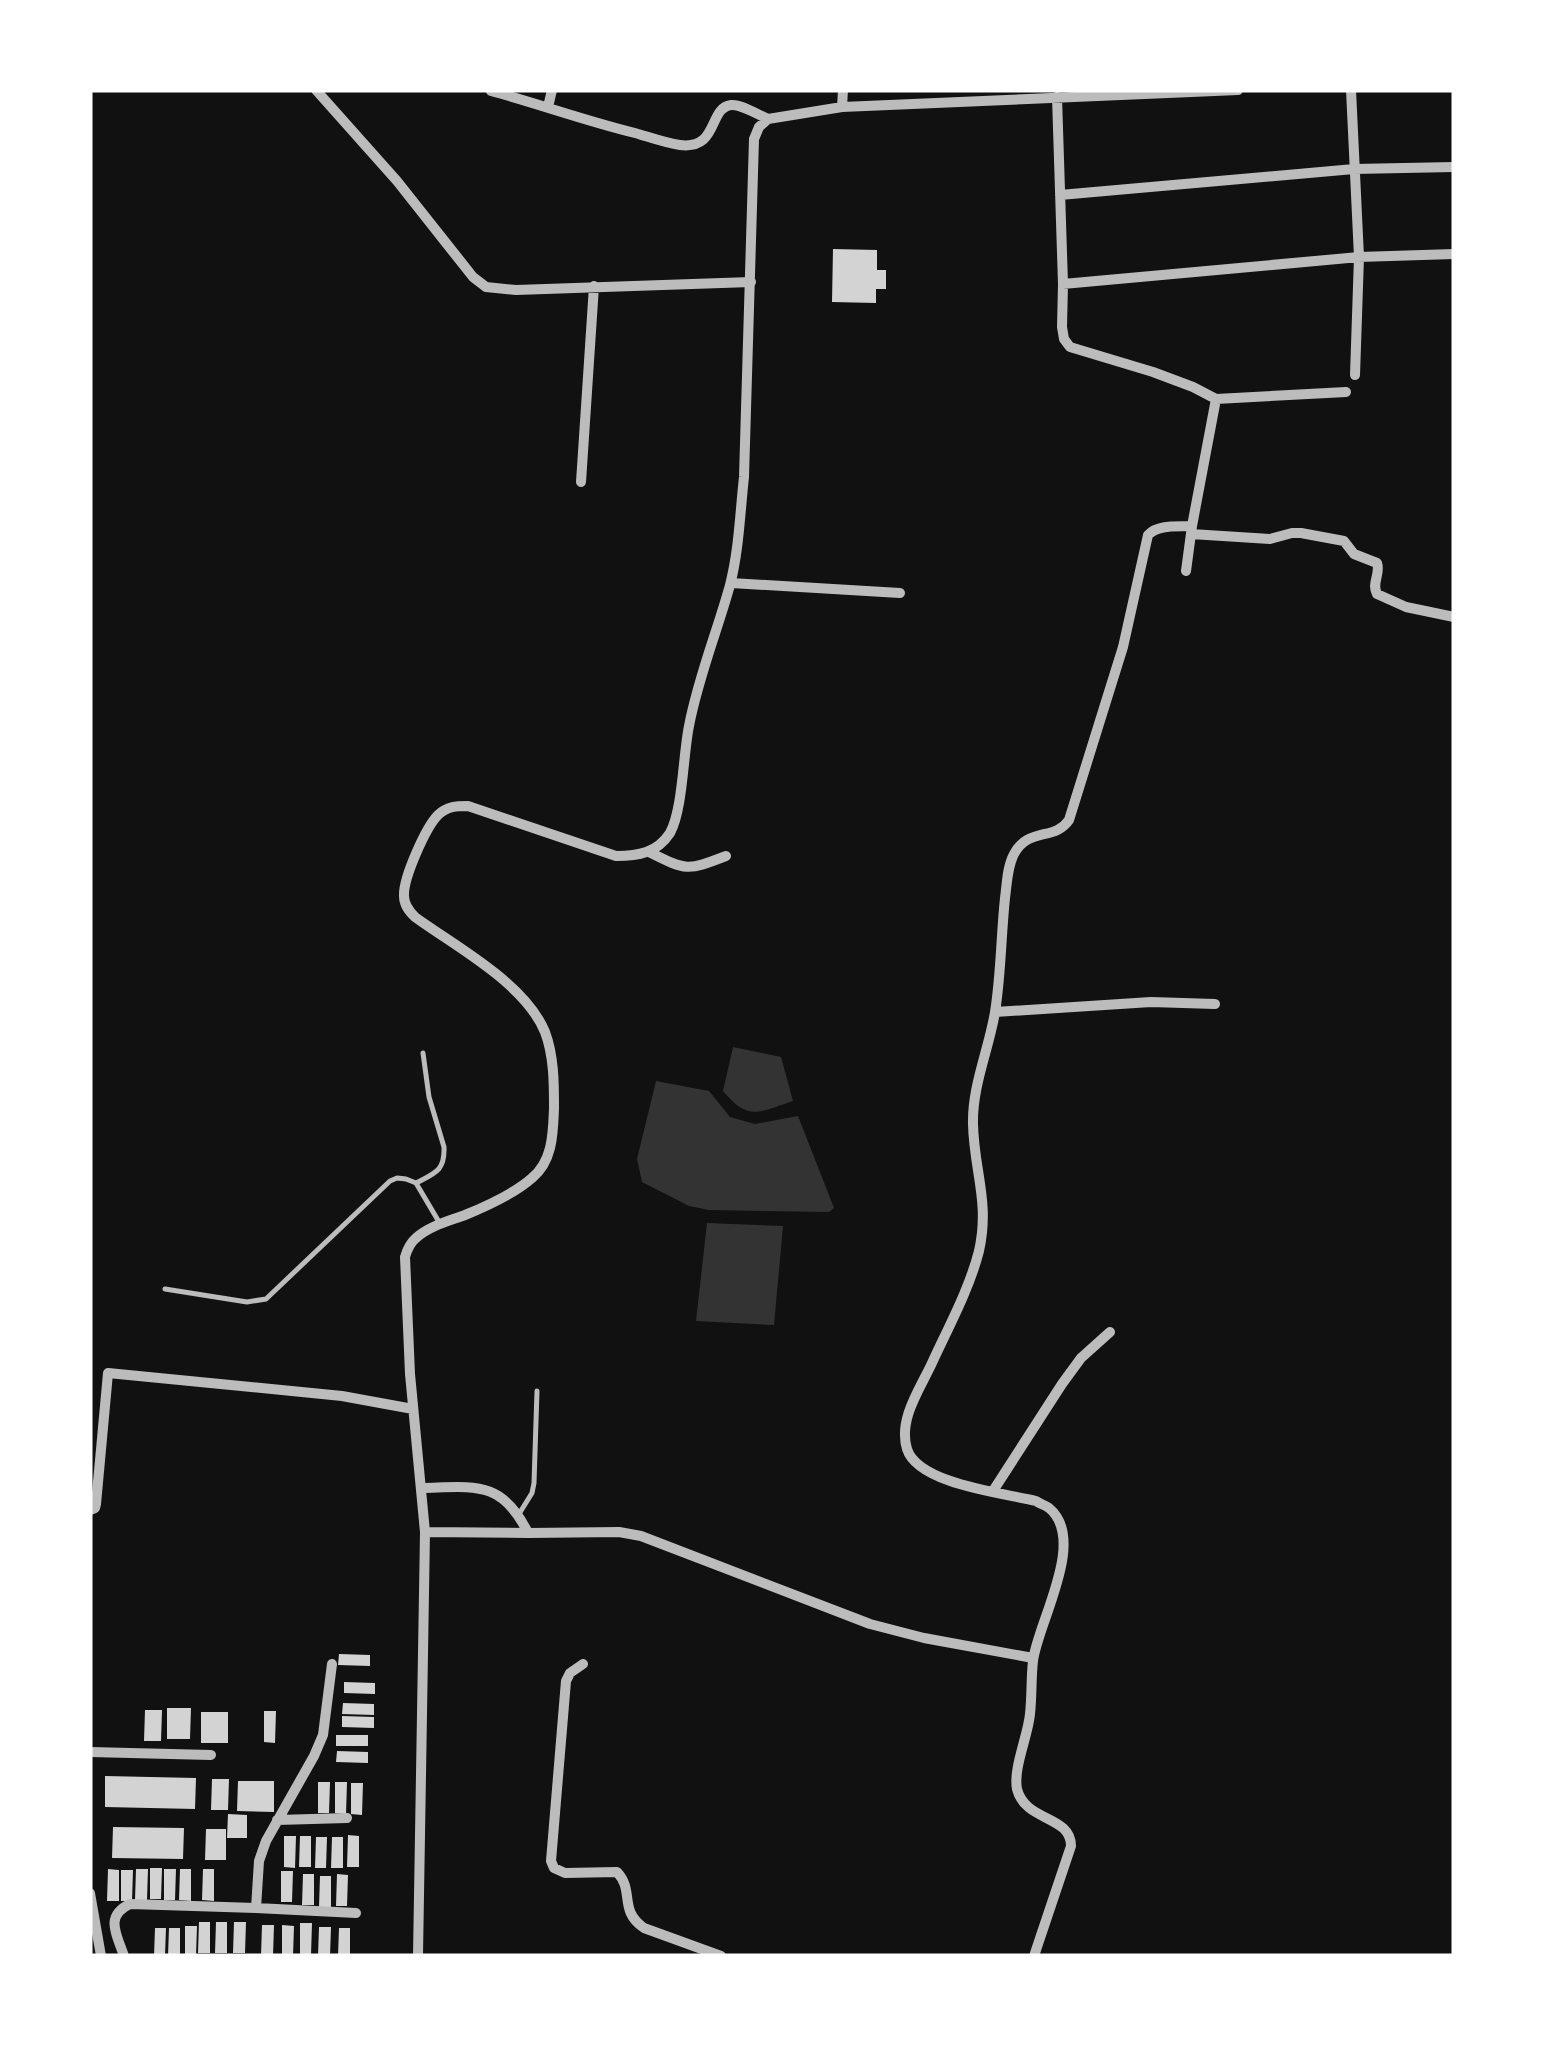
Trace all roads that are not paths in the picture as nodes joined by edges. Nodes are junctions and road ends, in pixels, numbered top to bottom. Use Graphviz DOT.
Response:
graph roads {
  1 [pos="316,90"];
  2 [pos="552,90"];
  3 [pos="843,90"];
  4 [pos="1238,90"];
  5 [pos="1351,90"];
  6 [pos="491,91"];
  7 [pos="1057,97"];
  8 [pos="548,107"];
  9 [pos="842,107"];
  10 [pos="768,119"];
  11 [pos="1454,167"];
  12 [pos="1354,169"];
  13 [pos="1060,195"];
  14 [pos="1359,256"];
  15 [pos="1453,259"];
  16 [pos="751,282"];
  17 [pos="1063,284"];
  18 [pos="594,286"];
  19 [pos="1355,375"];
  20 [pos="1346,392"];
  21 [pos="1216,399"];
  22 [pos="581,482"];
  23 [pos="1191,530"];
  24 [pos="1186,571"];
  25 [pos="731,583"];
  26 [pos="900,593"];
  27 [pos="1454,617"];
  28 [pos="650,852"];
  29 [pos="726,856"];
  30 [pos="1215,1004"];
  31 [pos="995,1012"];
  32 [pos="424,1052"];
  33 [pos="416,1183"];
  34 [pos="440,1224"];
  35 [pos="165,1290"];
  36 [pos="1110,1332"];
  37 [pos="537,1392"];
  38 [pos="413,1409"];
  39 [pos="421,1488"];
  40 [pos="993,1491"];
  41 [pos="90,1510"];
  42 [pos="518,1514"];
  43 [pos="425,1532"];
  44 [pos="528,1533"];
  45 [pos="1033,1658"];
  46 [pos="332,1664"];
  47 [pos="583,1664"];
  48 [pos="90,1752"];
  49 [pos="212,1755"];
  50 [pos="348,1818"];
  51 [pos="277,1820"];
  52 [pos="90,1892"];
  53 [pos="256,1908"];
  54 [pos="356,1913"];
  55 [pos="102,1956"];
  56 [pos="124,1956"];
  57 [pos="418,1956"];
  58 [pos="720,1956"];
  59 [pos="1034,1956"];
  1 -- 18 [label="street"];
  2 -- 8 [label="street"];
  3 -- 9 [label="street"];
  4 -- 7 [label="street"];
  5 -- 12 [label="street"];
  6 -- 8 [label="street"];
  7 -- 9 [label="street"];
  7 -- 13 [label="street"];
  8 -- 10 [label="street"];
  9 -- 10 [label="street"];
  10 -- 16 [label="street"];
  11 -- 12 [label="street"];
  12 -- 13 [label="street"];
  12 -- 14 [label="street"];
  13 -- 17 [label="street"];
  14 -- 15 [label="street"];
  14 -- 17 [label="street"];
  14 -- 19 [label="street"];
  16 -- 18 [label="street"];
  16 -- 25 [label="street"];
  17 -- 21 [label="street"];
  18 -- 22 [label="street"];
  20 -- 21 [label="street"];
  21 -- 23 [label="street"];
  23 -- 24 [label="street"];
  23 -- 27 [label="street"];
  23 -- 31 [label="street"];
  25 -- 26 [label="street"];
  25 -- 28 [label="street"];
  28 -- 29 [label="street"];
  28 -- 34 [label="street"];
  30 -- 31 [label="street"];
  31 -- 40 [label="street"];
  32 -- 33 [label="lane"];
  33 -- 34 [label="lane"];
  33 -- 35 [label="lane"];
  34 -- 38 [label="street"];
  36 -- 40 [label="street"];
  37 -- 42 [label="lane"];
  38 -- 39 [label="street"];
  38 -- 41 [label="street"];
  39 -- 42 [label="street"];
  39 -- 43 [label="street"];
  40 -- 45 [label="street"];
  42 -- 44 [label="street"];
  43 -- 44 [label="street"];
  43 -- 57 [label="street"];
  44 -- 45 [label="street"];
  45 -- 59 [label="street"];
  46 -- 51 [label="street"];
  47 -- 58 [label="street"];
  48 -- 49 [label="street"];
  50 -- 51 [label="street"];
  51 -- 53 [label="street"];
  52 -- 55 [label="street"];
  53 -- 54 [label="street"];
  53 -- 56 [label="street"];
}
